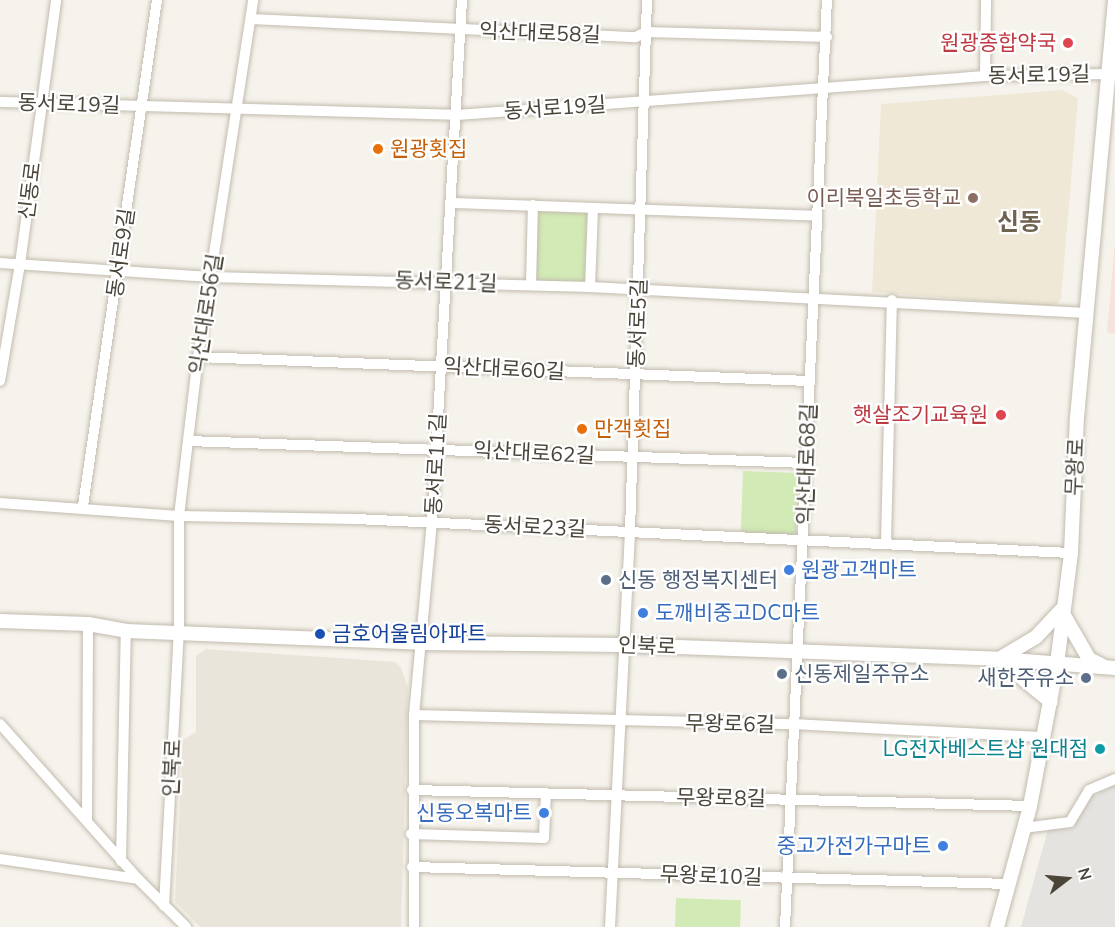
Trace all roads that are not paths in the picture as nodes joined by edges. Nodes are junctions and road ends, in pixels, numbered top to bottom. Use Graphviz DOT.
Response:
graph roads {
  1 [pos="56,0"];
  2 [pos="158,0"];
  3 [pos="253,0"];
  4 [pos="462,0"];
  5 [pos="647,0"];
  6 [pos="827,0"];
  7 [pos="986,0"];
  8 [pos="1115,0"];
  9 [pos="251,19"];
  10 [pos="460,29"];
  11 [pos="646,32"];
  12 [pos="827,37"];
  13 [pos="1108,74"];
  14 [pos="985,76"];
  15 [pos="825,91"];
  16 [pos="0,102"];
  17 [pos="644,102"];
  18 [pos="41,103"];
  19 [pos="142,106"];
  20 [pos="237,108"];
  21 [pos="457,115"];
  22 [pos="452,203"];
  23 [pos="533,205"];
  24 [pos="593,208"];
  25 [pos="641,210"];
  26 [pos="816,216"];
  27 [pos="0,263"];
  28 [pos="20,264"];
  29 [pos="119,268"];
  30 [pos="211,277"];
  31 [pos="446,281"];
  32 [pos="531,285"];
  33 [pos="590,287"];
  34 [pos="639,290"];
  35 [pos="812,297"];
  36 [pos="892,300"];
  37 [pos="1086,313"];
  38 [pos="198,357"];
  39 [pos="442,366"];
  40 [pos="636,375"];
  41 [pos="0,381"];
  42 [pos="809,381"];
  43 [pos="188,441"];
  44 [pos="436,448"];
  45 [pos="633,459"];
  46 [pos="807,463"];
  47 [pos="0,503"];
  48 [pos="83,506"];
  49 [pos="179,516"];
  50 [pos="432,522"];
  51 [pos="630,531"];
  52 [pos="805,539"];
  53 [pos="886,542"];
  54 [pos="1071,553"];
  55 [pos="1061,610"];
  56 [pos="0,621"];
  57 [pos="88,624"];
  58 [pos="179,630"];
  59 [pos="126,631"];
  60 [pos="422,643"];
  61 [pos="624,645"];
  62 [pos="799,653"];
  63 [pos="999,659"];
  64 [pos="1057,664"];
  65 [pos="1112,668"];
  66 [pos="1051,702"];
  67 [pos="414,715"];
  68 [pos="620,722"];
  69 [pos="0,724"];
  70 [pos="793,724"];
  71 [pos="1045,737"];
  72 [pos="1115,779"];
  73 [pos="412,790"];
  74 [pos="546,794"];
  75 [pos="615,795"];
  76 [pos="790,800"];
  77 [pos="1030,806"];
  78 [pos="87,820"];
  79 [pos="1024,828"];
  80 [pos="411,834"];
  81 [pos="0,859"];
  82 [pos="122,861"];
  83 [pos="412,867"];
  84 [pos="612,873"];
  85 [pos="786,878"];
  86 [pos="138,879"];
  87 [pos="1009,884"];
  88 [pos="164,906"];
  89 [pos="186,927"];
  90 [pos="414,927"];
  91 [pos="610,927"];
  92 [pos="785,927"];
  93 [pos="997,927"];
  1 -- 18 [label="street, 신동로"];
  2 -- 19 [label="street, 동서로9길"];
  3 -- 9 [label="street, 익산대로56길"];
  4 -- 10 [label="street, 동서로11길"];
  5 -- 11 [label="street, 동서로5길"];
  6 -- 12 [label="street, 익산대로68길"];
  7 -- 14 [label="street"];
  8 -- 13 [label="street, 무왕로"];
  9 -- 10 [label="street, 익산대로58길"];
  9 -- 20 [label="street, 익산대로56길"];
  10 -- 11 [label="street, 익산대로58길"];
  10 -- 21 [label="street, 동서로11길"];
  11 -- 12 [label="street, 익산대로58길"];
  11 -- 17 [label="street, 동서로5길"];
  12 -- 15 [label="street, 익산대로68길"];
  13 -- 14 [label="street, 동서로19길"];
  13 -- 37 [label="street, 무왕로"];
  14 -- 15 [label="street, 동서로19길"];
  15 -- 17 [label="street, 동서로19길"];
  15 -- 26 [label="street, 익산대로68길"];
  16 -- 18 [label="street, 동서로19길"];
  17 -- 21 [label="street, 동서로19길"];
  17 -- 25 [label="street, 동서로5길"];
  18 -- 19 [label="street, 동서로19길"];
  18 -- 28 [label="street, 신동로"];
  19 -- 20 [label="street, 동서로19길"];
  19 -- 29 [label="street, 동서로9길"];
  20 -- 21 [label="street, 동서로19길"];
  20 -- 30 [label="street, 익산대로56길"];
  21 -- 22 [label="street, 동서로11길"];
  22 -- 23 [label="street"];
  22 -- 31 [label="street, 동서로11길"];
  23 -- 24 [label="street"];
  23 -- 32 [label="street"];
  24 -- 25 [label="street"];
  24 -- 33 [label="street"];
  25 -- 26 [label="street"];
  25 -- 34 [label="street, 동서로5길"];
  26 -- 35 [label="street, 익산대로68길"];
  27 -- 28 [label="street, 동서로21길"];
  28 -- 29 [label="street, 동서로21길"];
  28 -- 41 [label="street, 신동로"];
  29 -- 30 [label="street, 동서로21길"];
  29 -- 48 [label="street, 동서로9길"];
  30 -- 31 [label="street, 동서로21길"];
  30 -- 38 [label="street, 익산대로56길"];
  31 -- 32 [label="street, 동서로21길"];
  31 -- 39 [label="street, 동서로11길"];
  32 -- 33 [label="street, 동서로21길"];
  33 -- 34 [label="street, 동서로21길"];
  34 -- 35 [label="street, 동서로21길"];
  34 -- 40 [label="street, 동서로5길"];
  35 -- 36 [label="street, 동서로21길"];
  35 -- 42 [label="street, 익산대로68길"];
  36 -- 37 [label="street, 동서로21길"];
  36 -- 53 [label="street"];
  37 -- 54 [label="street, 무왕로"];
  38 -- 39 [label="street, 익산대로60길"];
  38 -- 43 [label="street, 익산대로56길"];
  39 -- 40 [label="street, 익산대로60길"];
  39 -- 44 [label="street, 동서로11길"];
  40 -- 42 [label="street, 익산대로60길"];
  40 -- 45 [label="street, 동서로5길"];
  42 -- 46 [label="street, 익산대로68길"];
  43 -- 44 [label="street, 익산대로62길"];
  43 -- 49 [label="street, 익산대로56길"];
  44 -- 45 [label="street, 익산대로62길"];
  44 -- 50 [label="street, 동서로11길"];
  45 -- 46 [label="street, 익산대로62길"];
  45 -- 51 [label="street, 동서로5길"];
  46 -- 52 [label="street, 익산대로68길"];
  47 -- 48 [label="street, 동서로23길"];
  48 -- 49 [label="street, 동서로23길"];
  49 -- 50 [label="street, 동서로23길"];
  49 -- 58 [label="street, 익산대로56길"];
  50 -- 51 [label="street, 동서로23길"];
  50 -- 60 [label="street, 동서로11길"];
  51 -- 52 [label="street, 동서로23길"];
  51 -- 61 [label="street, 동서로5길"];
  52 -- 53 [label="street, 동서로23길"];
  52 -- 62 [label="street, 익산대로68길"];
  53 -- 54 [label="street, 동서로23길"];
  54 -- 55 [label="street, 무왕로"];
  55 -- 63 [label="street"];
  55 -- 64 [label="street, 무왕로"];
  55 -- 65 [label="street"];
  56 -- 57 [label="street, 인북로"];
  57 -- 59 [label="street, 인북로"];
  57 -- 78 [label="street"];
  58 -- 59 [label="street, 인북로"];
  58 -- 60 [label="street, 인북로"];
  58 -- 88 [label="street, 인북로"];
  59 -- 82 [label="street"];
  60 -- 61 [label="street, 인북로"];
  60 -- 67 [label="street, 동서로11길"];
  61 -- 62 [label="street, 인북로"];
  61 -- 68 [label="street, 동서로5길"];
  62 -- 63 [label="street, 인북로"];
  62 -- 70 [label="street, 익산대로68길"];
  63 -- 64 [label="street, 인북로"];
  63 -- 66 [label="street"];
  64 -- 65 [label="street, 인북로"];
  64 -- 66 [label="street, 무왕로"];
  66 -- 71 [label="street, 무왕로"];
  67 -- 68 [label="street, 무왕로6길"];
  67 -- 73 [label="street, 동서로11길"];
  68 -- 70 [label="street, 무왕로6길"];
  68 -- 75 [label="street, 동서로5길"];
  69 -- 78 [label="street"];
  70 -- 71 [label="street, 무왕로6길"];
  70 -- 76 [label="street, 익산대로68길"];
  71 -- 77 [label="street, 무왕로"];
  72 -- 79 [label="street"];
  73 -- 74 [label="street, 무왕로8길"];
  73 -- 80 [label="street, 동서로11길"];
  74 -- 75 [label="street, 무왕로8길"];
  74 -- 80 [label="street"];
  75 -- 76 [label="street, 무왕로8길"];
  75 -- 84 [label="street, 동서로5길"];
  76 -- 77 [label="street, 무왕로8길"];
  76 -- 85 [label="street, 익산대로68길"];
  77 -- 79 [label="street, 무왕로"];
  78 -- 82 [label="street"];
  79 -- 87 [label="street, 무왕로"];
  80 -- 83 [label="street, 동서로11길"];
  81 -- 86 [label="street"];
  82 -- 86 [label="street"];
  83 -- 84 [label="street, 무왕로10길"];
  83 -- 90 [label="street, 동서로11길"];
  84 -- 85 [label="street, 무왕로10길"];
  84 -- 91 [label="street, 동서로5길"];
  85 -- 87 [label="street, 무왕로10길"];
  85 -- 92 [label="street, 익산대로68길"];
  86 -- 88 [label="street"];
  87 -- 93 [label="street, 무왕로"];
  88 -- 89 [label="street"];
}
